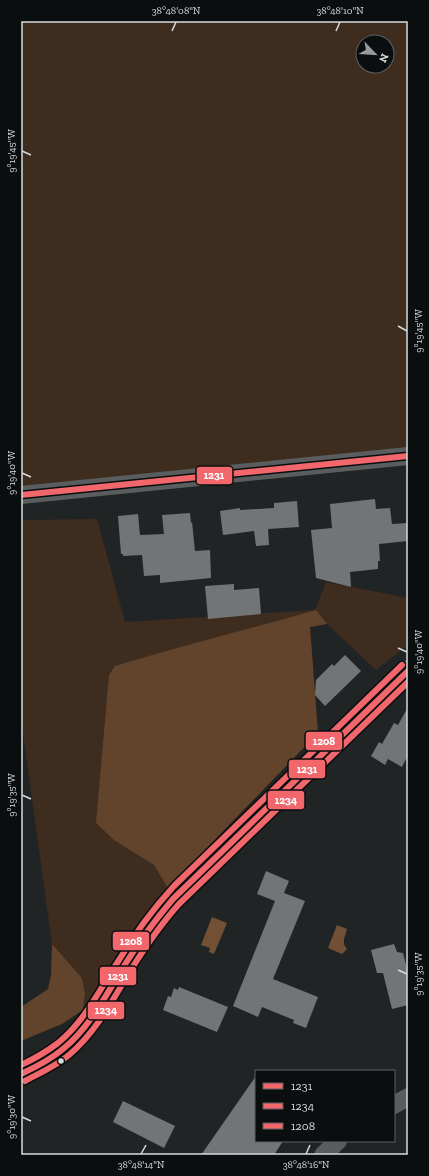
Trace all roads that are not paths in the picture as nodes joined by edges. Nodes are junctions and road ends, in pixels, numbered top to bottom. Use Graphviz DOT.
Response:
graph roads {
  1 [pos="408,456"];
  2 [pos="21,495"];
  3 [pos="408,671"];
  4 [pos="21,1074"];
  5 [pos="408,1097"];
  6 [pos="395,1104"];
  7 [pos="337,1142"];
  8 [pos="323,1155"];
  1 -- 2 [label="street"];
  3 -- 4 [label="main road"];
  5 -- 6 [label="street"];
  7 -- 8 [label="street"];
}
